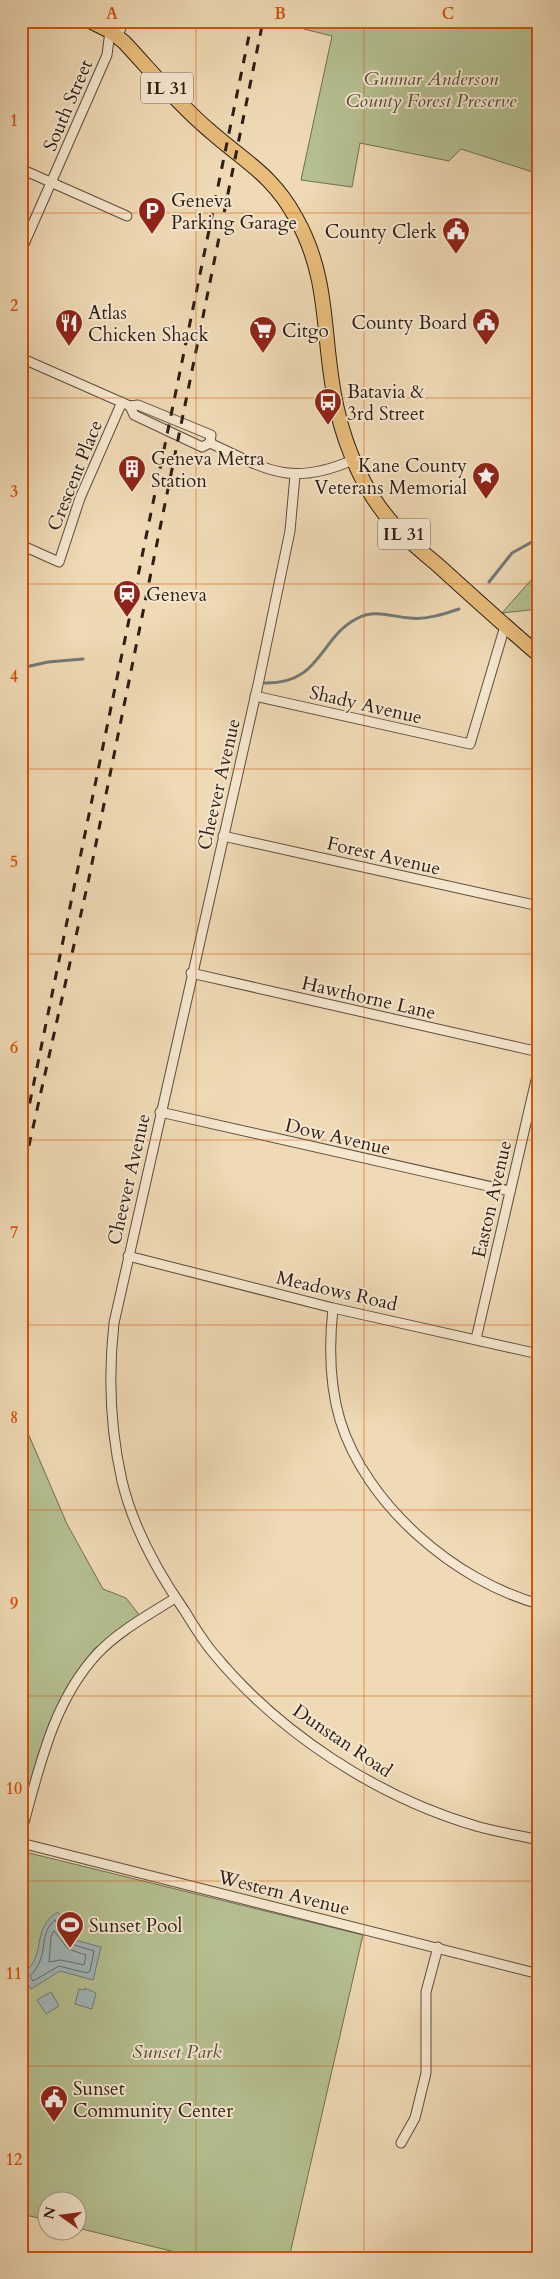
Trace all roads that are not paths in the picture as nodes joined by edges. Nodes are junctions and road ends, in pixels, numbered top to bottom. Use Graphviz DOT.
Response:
graph roads {
  1 [pos="90,21"];
  2 [pos="124,21"];
  3 [pos="117,37"];
  4 [pos="107,55"];
  5 [pos="21,169"];
  6 [pos="52,182"];
  7 [pos="127,216"];
  8 [pos="21,251"];
  9 [pos="21,358"];
  10 [pos="126,404"];
  11 [pos="210,443"];
  12 [pos="353,460"];
  13 [pos="295,475"];
  14 [pos="21,545"];
  15 [pos="505,626"];
  16 [pos="539,655"];
  17 [pos="255,696"];
  18 [pos="223,836"];
  19 [pos="539,906"];
  20 [pos="191,973"];
  21 [pos="539,1052"];
  22 [pos="539,1067"];
  23 [pos="160,1112"];
  24 [pos="510,1191"];
  25 [pos="128,1256"];
  26 [pos="333,1308"];
  27 [pos="476,1339"];
  28 [pos="539,1354"];
  29 [pos="175,1598"];
  30 [pos="539,1604"];
  31 [pos="21,1833"];
  32 [pos="539,1840"];
  33 [pos="21,1843"];
  34 [pos="438,1947"];
  35 [pos="539,1974"];
  36 [pos="401,2143"];
  1 -- 3 [label="main road, IL 31"];
  2 -- 3 [label="street, South Street"];
  3 -- 4 [label="street, South Street"];
  3 -- 4 [label="street, South Street"];
  3 -- 12 [label="main road, IL 31"];
  4 -- 6 [label="street, South Street"];
  5 -- 6 [label="street"];
  6 -- 7 [label="street"];
  6 -- 8 [label="street, South Street"];
  9 -- 10 [label="street"];
  10 -- 11 [label="street"];
  10 -- 11 [label="street"];
  10 -- 14 [label="street, Crescent Place"];
  11 -- 13 [label="street"];
  12 -- 13 [label="street"];
  12 -- 15 [label="main road, IL 31"];
  13 -- 17 [label="street, Cheever Avenue"];
  15 -- 16 [label="main road, IL 31"];
  15 -- 17 [label="street, Shady Avenue"];
  17 -- 18 [label="street, Cheever Avenue"];
  18 -- 19 [label="street, Forest Avenue"];
  18 -- 20 [label="street, Cheever Avenue"];
  20 -- 21 [label="street, Hawthorne Lane"];
  20 -- 23 [label="street, Cheever Avenue"];
  22 -- 24 [label="street, Easton Avenue"];
  23 -- 24 [label="street, Dow Avenue"];
  23 -- 25 [label="street, Cheever Avenue"];
  24 -- 27 [label="street, Easton Avenue"];
  25 -- 26 [label="street, Meadows Road"];
  25 -- 29 [label="street, Cheever Avenue"];
  26 -- 27 [label="street, Meadows Road"];
  26 -- 30 [label="street"];
  27 -- 28 [label="street, Meadows Road"];
  29 -- 31 [label="street"];
  29 -- 32 [label="street, Dunstan Road"];
  33 -- 34 [label="street, Western Avenue"];
  34 -- 35 [label="street, Western Avenue"];
  34 -- 36 [label="street"];
}
